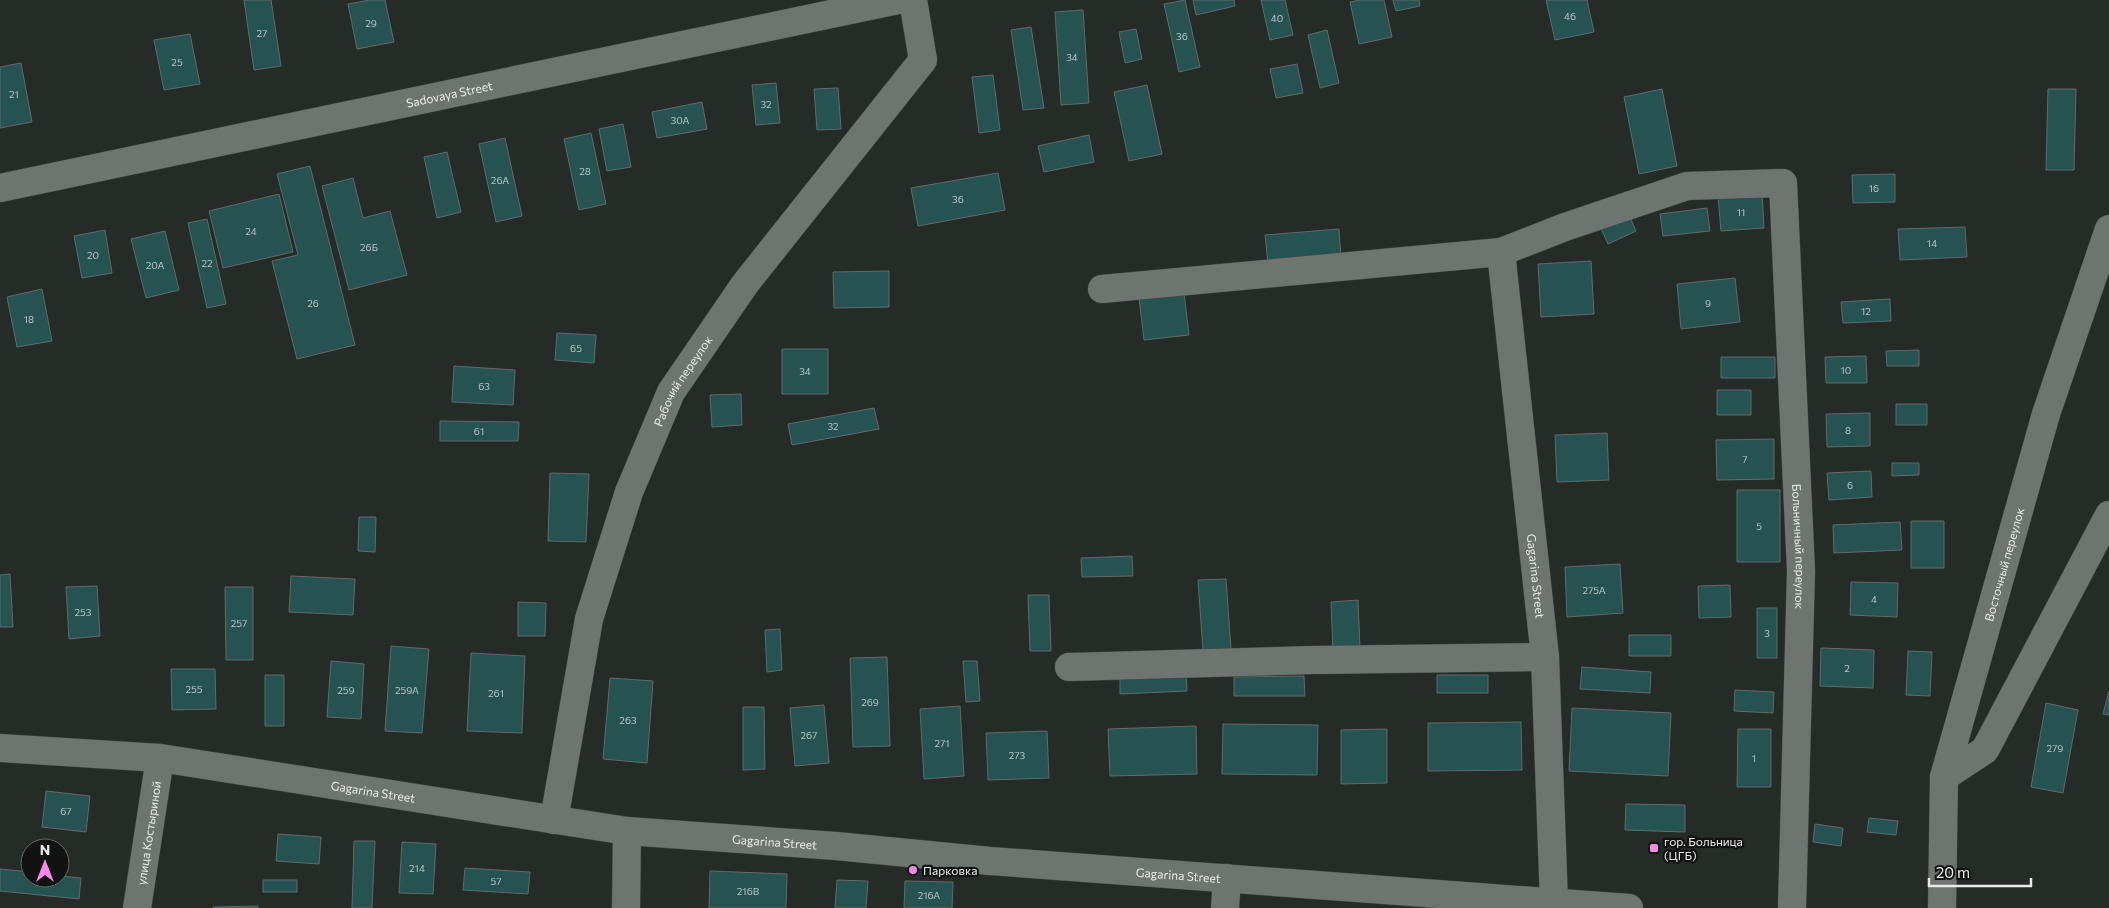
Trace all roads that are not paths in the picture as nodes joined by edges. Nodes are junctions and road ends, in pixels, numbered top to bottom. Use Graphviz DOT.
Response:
graph roads {
  1 [pos="898,0"];
  2 [pos="913,0"];
  3 [pos="0,188"];
  4 [pos="2109,228"];
  5 [pos="1500,252"];
  6 [pos="1102,289"];
  7 [pos="2109,515"];
  8 [pos="1545,657"];
  9 [pos="1069,667"];
  10 [pos="0,748"];
  11 [pos="160,758"];
  12 [pos="1944,777"];
  13 [pos="554,820"];
  14 [pos="627,831"];
  15 [pos="1227,878"];
  16 [pos="1554,902"];
  17 [pos="137,908"];
  18 [pos="626,908"];
  19 [pos="1225,908"];
  20 [pos="1629,908"];
  21 [pos="1792,908"];
  22 [pos="1942,908"];
  1 -- 3 [label="street, Sadovaya Street"];
  2 -- 13 [label="street, Рабочий переулок"];
  4 -- 12 [label="street, Восточный переулок"];
  5 -- 6 [label="street"];
  5 -- 8 [label="street, Gagarina Street"];
  5 -- 21 [label="street, Больничный переулок"];
  7 -- 12 [label="street"];
  8 -- 9 [label="street"];
  8 -- 16 [label="street, Gagarina Street"];
  10 -- 11 [label="street, Gagarina Street"];
  11 -- 13 [label="street, Gagarina Street"];
  11 -- 17 [label="street, улица Костыриной"];
  12 -- 22 [label="street, Восточный переулок"];
  13 -- 14 [label="street, Gagarina Street"];
  14 -- 15 [label="street, Gagarina Street"];
  14 -- 18 [label="street"];
  15 -- 16 [label="street, Gagarina Street"];
  15 -- 19 [label="street"];
  16 -- 20 [label="street, Gagarina Street"];
}
